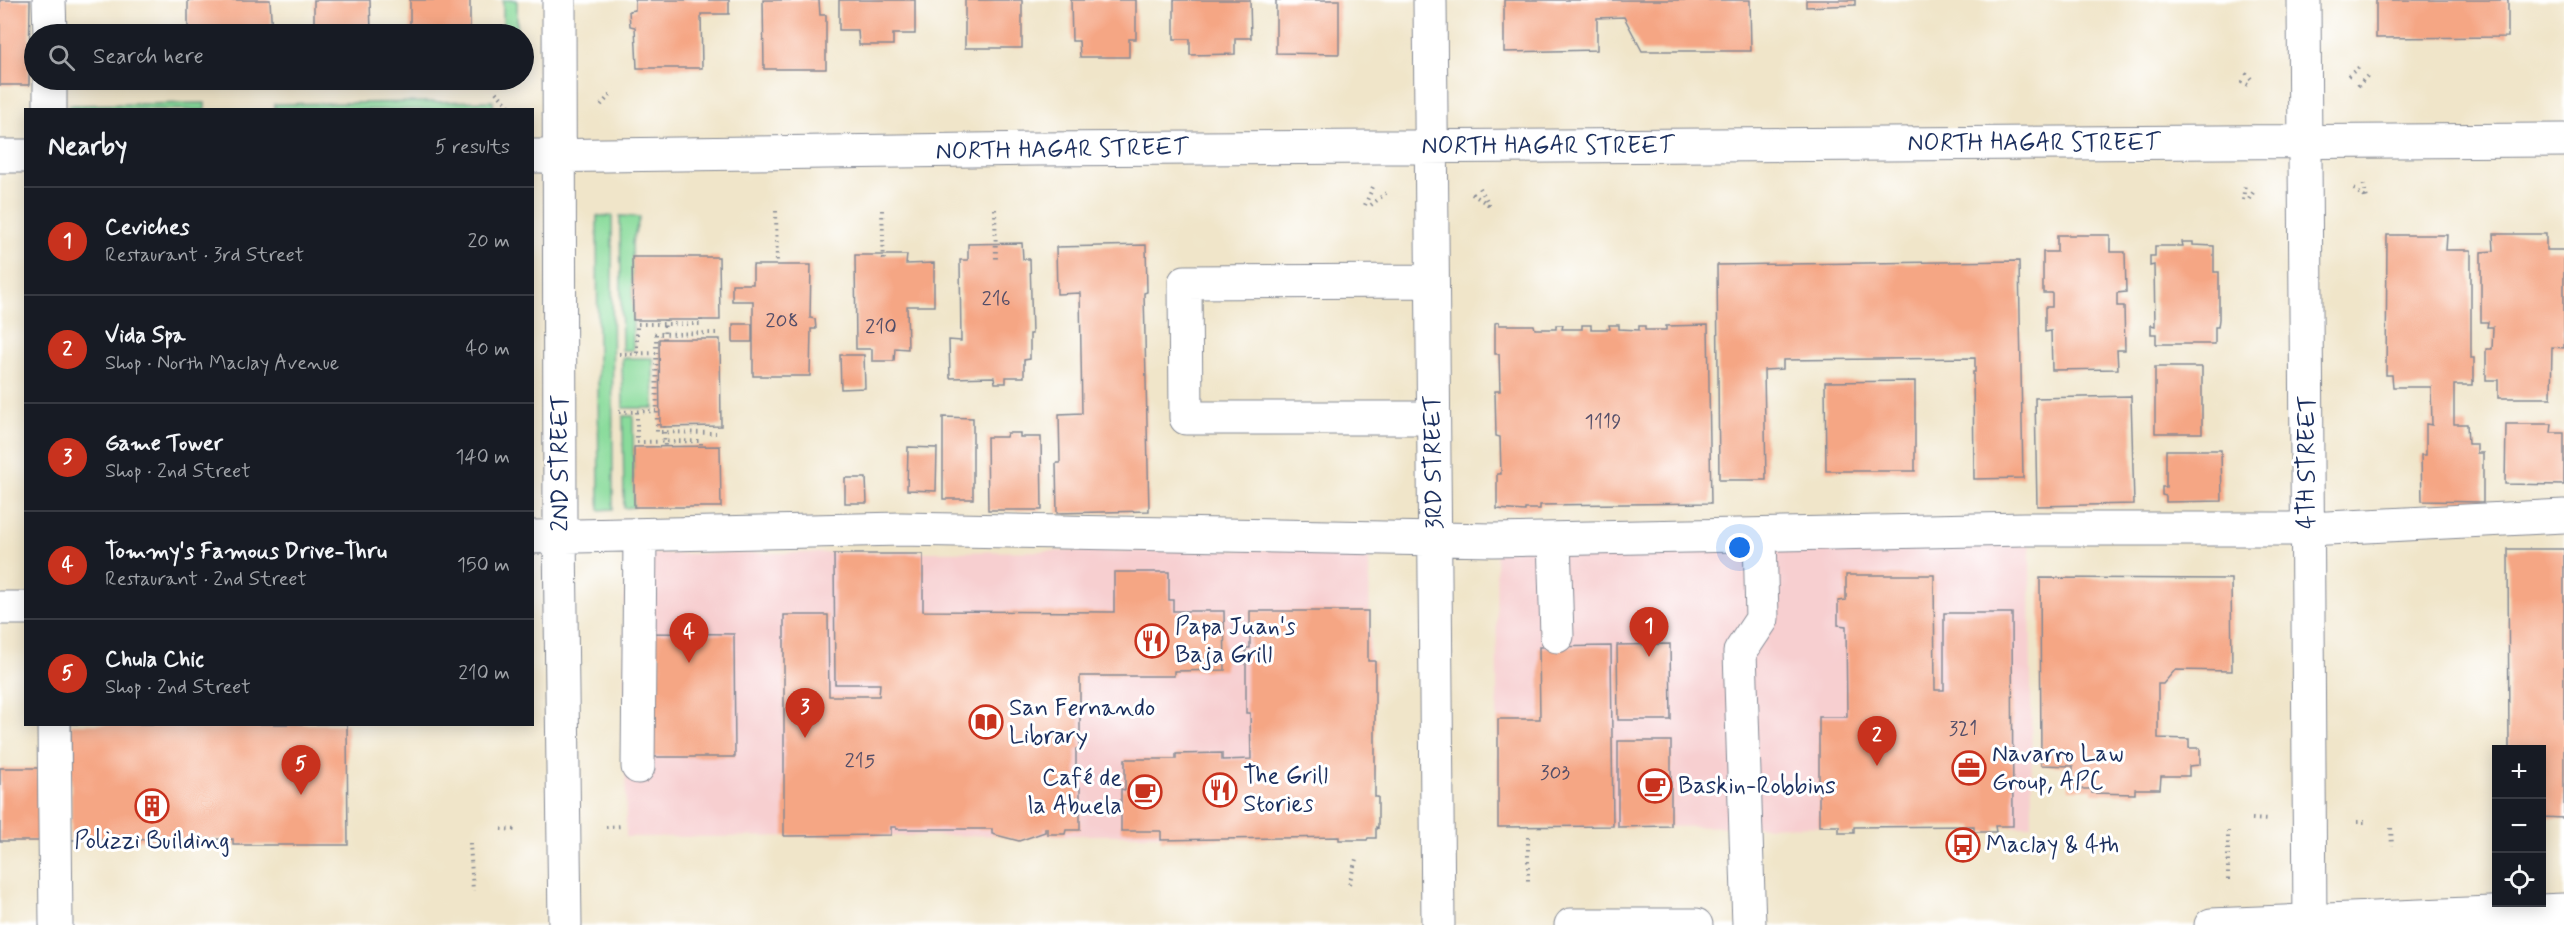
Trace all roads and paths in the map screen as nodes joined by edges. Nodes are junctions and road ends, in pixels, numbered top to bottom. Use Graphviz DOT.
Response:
graph roads {
  1 [pos="49,0"];
  2 [pos="559,0"];
  3 [pos="1430,0"];
  4 [pos="2304,0"];
  5 [pos="50,24"];
  6 [pos="2362,65"];
  7 [pos="2246,73"];
  8 [pos="2369,74"];
  9 [pos="2348,76"];
  10 [pos="2253,81"];
  11 [pos="2241,82"];
  12 [pos="2248,85"];
  13 [pos="2358,86"];
  14 [pos="50,90"];
  15 [pos="496,92"];
  16 [pos="612,93"];
  17 [pos="50,108"];
  18 [pos="512,108"];
  19 [pos="599,108"];
  20 [pos="2564,140"];
  21 [pos="2305,141"];
  22 [pos="1431,147"];
  23 [pos="0,156"];
  24 [pos="24,156"];
  25 [pos="546,156"];
  26 [pos="2362,178"];
  27 [pos="2245,183"];
  28 [pos="1375,184"];
  29 [pos="1477,184"];
  30 [pos="2354,189"];
  31 [pos="2254,190"];
  32 [pos="1469,192"];
  33 [pos="1386,193"];
  34 [pos="2243,200"];
  35 [pos="2249,200"];
  36 [pos="1371,205"];
  37 [pos="1365,206"];
  38 [pos="995,209"];
  39 [pos="882,210"];
  40 [pos="777,211"];
  41 [pos="996,260"];
  42 [pos="884,264"];
  43 [pos="777,265"];
  44 [pos="1432,281"];
  45 [pos="701,319"];
  46 [pos="663,322"];
  47 [pos="716,333"];
  48 [pos="664,339"];
  49 [pos="637,353"];
  50 [pos="656,353"];
  51 [pos="619,354"];
  52 [pos="656,411"];
  53 [pos="619,412"];
  54 [pos="637,412"];
  55 [pos="1433,418"];
  56 [pos="664,426"];
  57 [pos="716,433"];
  58 [pos="663,443"];
  59 [pos="701,446"];
  60 [pos="2564,516"];
  61 [pos="2308,529"];
  62 [pos="546,536"];
  63 [pos="640,536"];
  64 [pos="1760,536"];
  65 [pos="1554,539"];
  66 [pos="1434,540"];
  67 [pos="0,608"];
  68 [pos="24,608"];
  69 [pos="1557,636"];
  70 [pos="54,726"];
  71 [pos="638,766"];
  72 [pos="2252,819"];
  73 [pos="2268,820"];
  74 [pos="2357,822"];
  75 [pos="2369,822"];
  76 [pos="622,826"];
  77 [pos="599,827"];
  78 [pos="2391,828"];
  79 [pos="501,829"];
  80 [pos="517,830"];
  81 [pos="2228,831"];
  82 [pos="1528,837"];
  83 [pos="470,843"];
  84 [pos="2392,846"];
  85 [pos="1356,860"];
  86 [pos="2228,880"];
  87 [pos="1348,884"];
  88 [pos="1528,885"];
  89 [pos="473,891"];
  90 [pos="2564,910"];
  91 [pos="2310,923"];
  92 [pos="56,925"];
  93 [pos="565,925"];
  94 [pos="1438,925"];
  95 [pos="1571,925"];
  96 [pos="1696,925"];
  97 [pos="1749,925"];
  98 [pos="2211,925"];
  1 -- 5 [label="street"];
  2 -- 25 [label="street, 2ND STREET"];
  3 -- 22 [label="street, 3RD STREET"];
  4 -- 21 [label="street, 4TH STREET"];
  6 -- 9 [label="path"];
  7 -- 10 [label="path"];
  8 -- 13 [label="path"];
  11 -- 12 [label="path"];
  14 -- 17 [label="street"];
  15 -- 18 [label="path"];
  16 -- 19 [label="path"];
  20 -- 21 [label="street, NORTH HAGAR STREET"];
  21 -- 22 [label="street, NORTH HAGAR STREET"];
  21 -- 61 [label="street, 4TH STREET"];
  22 -- 25 [label="street, NORTH HAGAR STREET"];
  22 -- 44 [label="street, 3RD STREET"];
  23 -- 24 [label="street"];
  25 -- 62 [label="street, 2ND STREET"];
  26 -- 30 [label="path"];
  27 -- 34 [label="path"];
  28 -- 37 [label="path"];
  29 -- 32 [label="path"];
  31 -- 35 [label="path"];
  33 -- 36 [label="path"];
  38 -- 41 [label="path"];
  39 -- 42 [label="path"];
  40 -- 43 [label="path"];
  44 -- 55 [label="street, 3RD STREET"];
  44 -- 55 [label="street"];
  45 -- 46 [label="path"];
  46 -- 48 [label="path, bridge"];
  46 -- 49 [label="path"];
  47 -- 50 [label="path"];
  49 -- 50 [label="path"];
  49 -- 51 [label="path"];
  50 -- 52 [label="path"];
  52 -- 54 [label="path"];
  52 -- 57 [label="path"];
  53 -- 54 [label="path"];
  54 -- 58 [label="path"];
  55 -- 66 [label="street, 3RD STREET"];
  56 -- 58 [label="path, bridge"];
  58 -- 59 [label="path"];
  60 -- 61 [label="street"];
  61 -- 64 [label="street"];
  61 -- 91 [label="street, 4TH STREET"];
  62 -- 63 [label="street"];
  62 -- 93 [label="street, 2ND STREET"];
  63 -- 66 [label="street"];
  63 -- 71 [label="street"];
  64 -- 65 [label="street"];
  64 -- 97 [label="street"];
  65 -- 66 [label="street"];
  65 -- 69 [label="street"];
  66 -- 94 [label="street, 3RD STREET"];
  67 -- 68 [label="street"];
  70 -- 92 [label="street"];
  72 -- 73 [label="path"];
  74 -- 75 [label="path"];
  76 -- 77 [label="path"];
  78 -- 84 [label="path"];
  79 -- 80 [label="path"];
  81 -- 86 [label="path"];
  82 -- 88 [label="path"];
  83 -- 89 [label="path"];
  85 -- 87 [label="path"];
  90 -- 91 [label="street"];
  91 -- 98 [label="street"];
  95 -- 96 [label="street"];
}
